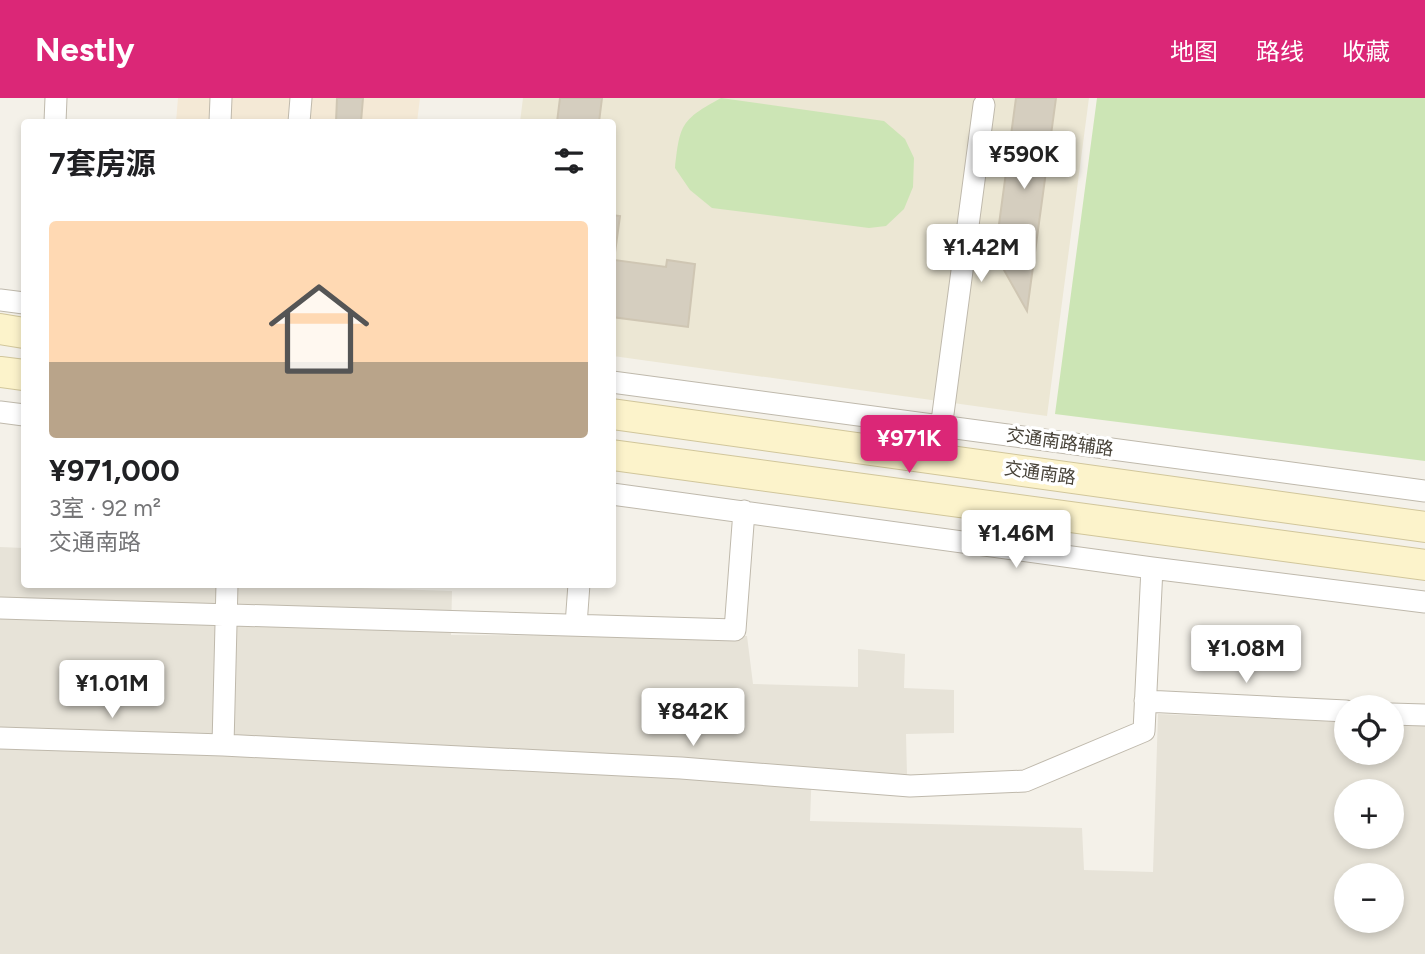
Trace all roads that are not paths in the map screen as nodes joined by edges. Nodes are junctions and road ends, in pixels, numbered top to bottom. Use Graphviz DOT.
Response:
graph roads {
  1 [pos="56,98"];
  2 [pos="222,98"];
  3 [pos="301,98"];
  4 [pos="984,105"];
  5 [pos="55,119"];
  6 [pos="220,119"];
  7 [pos="299,119"];
  8 [pos="0,300"];
  9 [pos="21,303"];
  10 [pos="0,329"];
  11 [pos="21,332"];
  12 [pos="0,372"];
  13 [pos="21,375"];
  14 [pos="616,383"];
  15 [pos="0,412"];
  16 [pos="21,415"];
  17 [pos="616,415"];
  18 [pos="941,426"];
  19 [pos="616,456"];
  20 [pos="937,459"];
  21 [pos="1425,491"];
  22 [pos="616,495"];
  23 [pos="932,498"];
  24 [pos="744,511"];
  25 [pos="1425,527"];
  26 [pos="926,536"];
  27 [pos="1425,565"];
  28 [pos="1152,568"];
  29 [pos="227,588"];
  30 [pos="579,588"];
  31 [pos="1425,602"];
  32 [pos="0,608"];
  33 [pos="226,615"];
  34 [pos="576,625"];
  35 [pos="1145,701"];
  36 [pos="1334,710"];
  37 [pos="1404,714"];
  38 [pos="1425,715"];
  39 [pos="0,738"];
  40 [pos="223,745"];
  1 -- 5 [label="street"];
  2 -- 6 [label="street"];
  3 -- 7 [label="street"];
  4 -- 18 [label="street"];
  8 -- 9 [label="street"];
  10 -- 11 [label="main road"];
  12 -- 13 [label="main road"];
  14 -- 18 [label="street, 交通南路辅路"];
  15 -- 16 [label="street"];
  17 -- 20 [label="main road, 交通南路"];
  18 -- 20 [label="street"];
  18 -- 21 [label="street, 交通南路辅路"];
  19 -- 23 [label="main road"];
  20 -- 23 [label="main road"];
  20 -- 25 [label="main road, 交通南路"];
  22 -- 24 [label="street"];
  23 -- 26 [label="street"];
  23 -- 27 [label="main road"];
  24 -- 26 [label="street"];
  24 -- 34 [label="street"];
  26 -- 28 [label="street"];
  28 -- 31 [label="street"];
  28 -- 35 [label="street"];
  29 -- 33 [label="street"];
  30 -- 34 [label="street"];
  32 -- 33 [label="street"];
  33 -- 34 [label="street"];
  33 -- 40 [label="street"];
  35 -- 36 [label="street"];
  35 -- 40 [label="street"];
  37 -- 38 [label="street"];
  39 -- 40 [label="street"];
}
